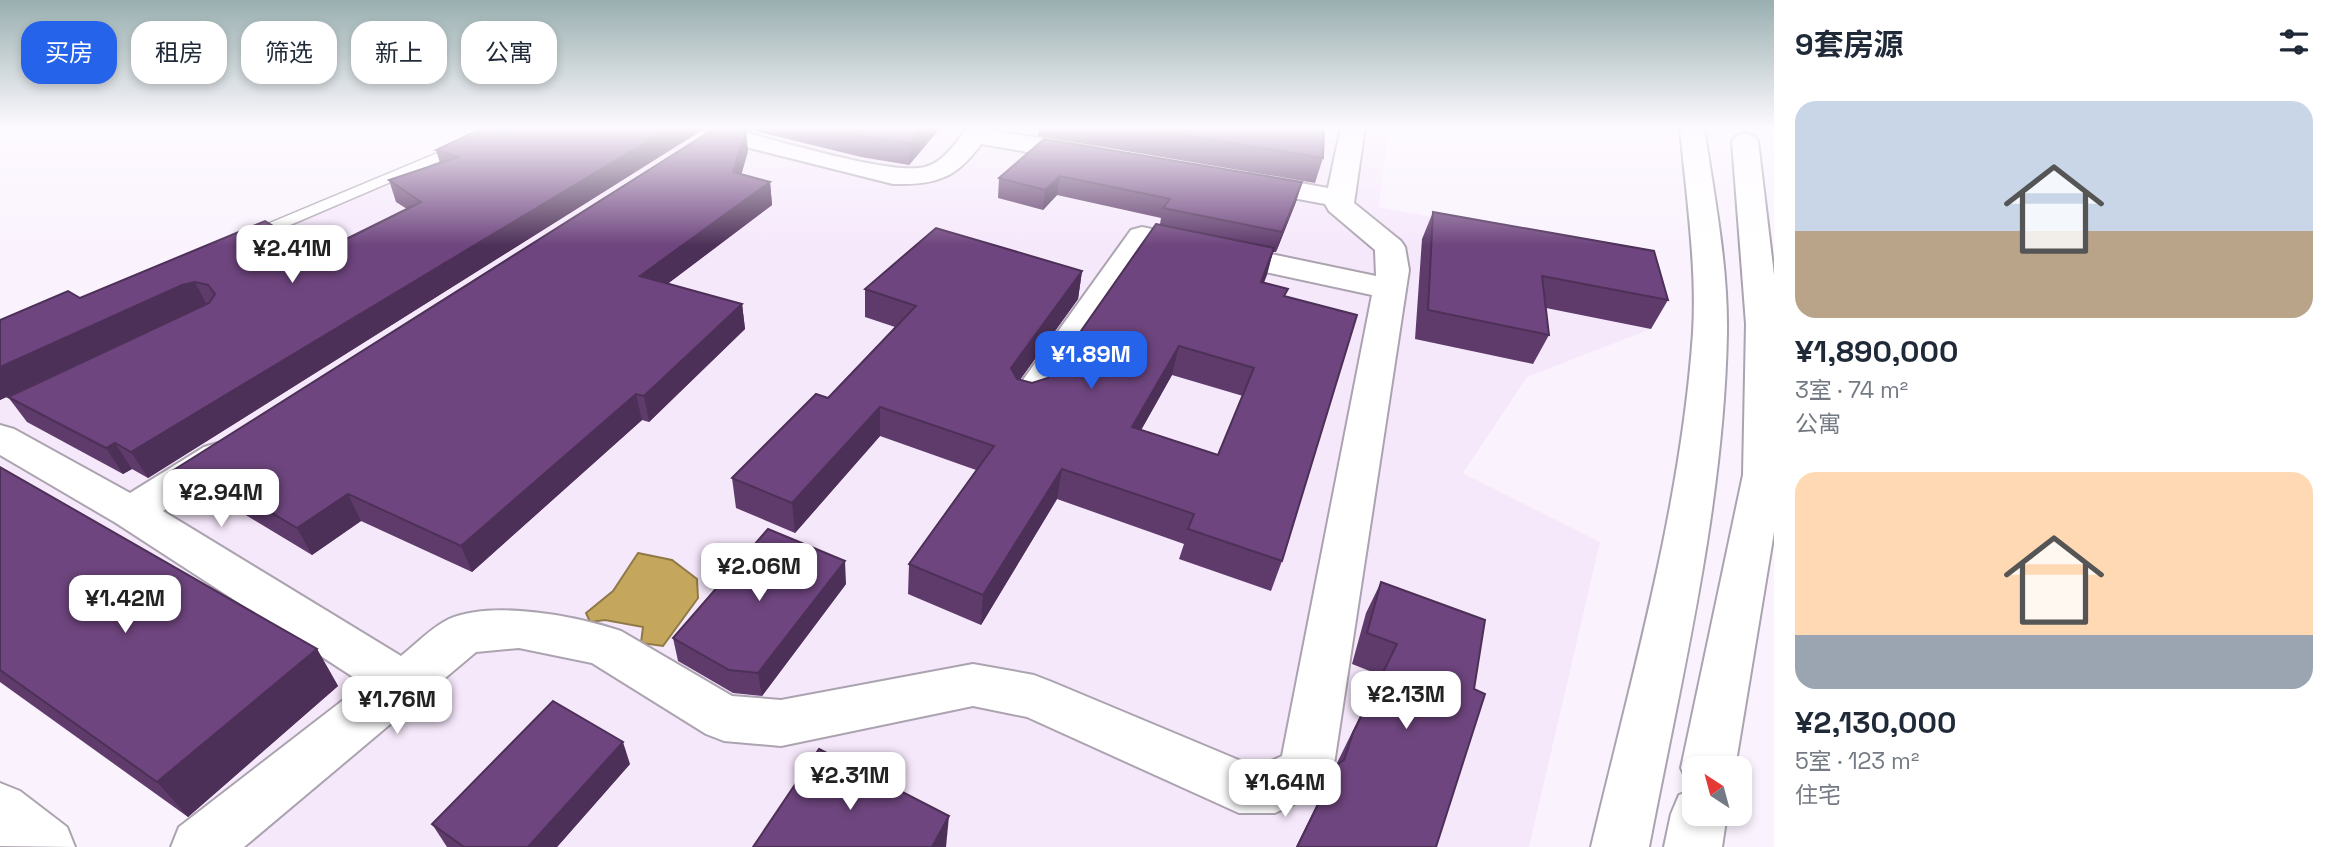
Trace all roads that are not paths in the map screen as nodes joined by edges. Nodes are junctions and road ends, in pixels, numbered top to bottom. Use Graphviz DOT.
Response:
graph roads {
  1 [pos="417,167"];
  2 [pos="851,167"];
  3 [pos="947,167"];
  4 [pos="1341,167"];
  5 [pos="1697,167"];
  6 [pos="1747,167"];
  7 [pos="1219,177"];
  8 [pos="1340,198"];
  9 [pos="231,244"];
  10 [pos="1390,289"];
  11 [pos="1029,398"];
  12 [pos="4,423"];
  13 [pos="247,437"];
  14 [pos="131,512"];
  15 [pos="404,683"];
  16 [pos="1710,756"];
  17 [pos="0,810"];
  18 [pos="1697,826"];
  19 [pos="46,847"];
  20 [pos="200,847"];
  21 [pos="1620,847"];
  22 [pos="1693,847"];
  1 -- 9 [label="lane"];
  2 -- 3 [label="street"];
  4 -- 8 [label="street"];
  5 -- 21 [label="street"];
  6 -- 16 [label="street"];
  7 -- 8 [label="street"];
  8 -- 10 [label="street"];
  10 -- 11 [label="street"];
  10 -- 15 [label="street"];
  12 -- 14 [label="street"];
  13 -- 14 [label="street"];
  14 -- 15 [label="street"];
  15 -- 20 [label="street"];
  17 -- 19 [label="street"];
  18 -- 22 [label="street"];
}
